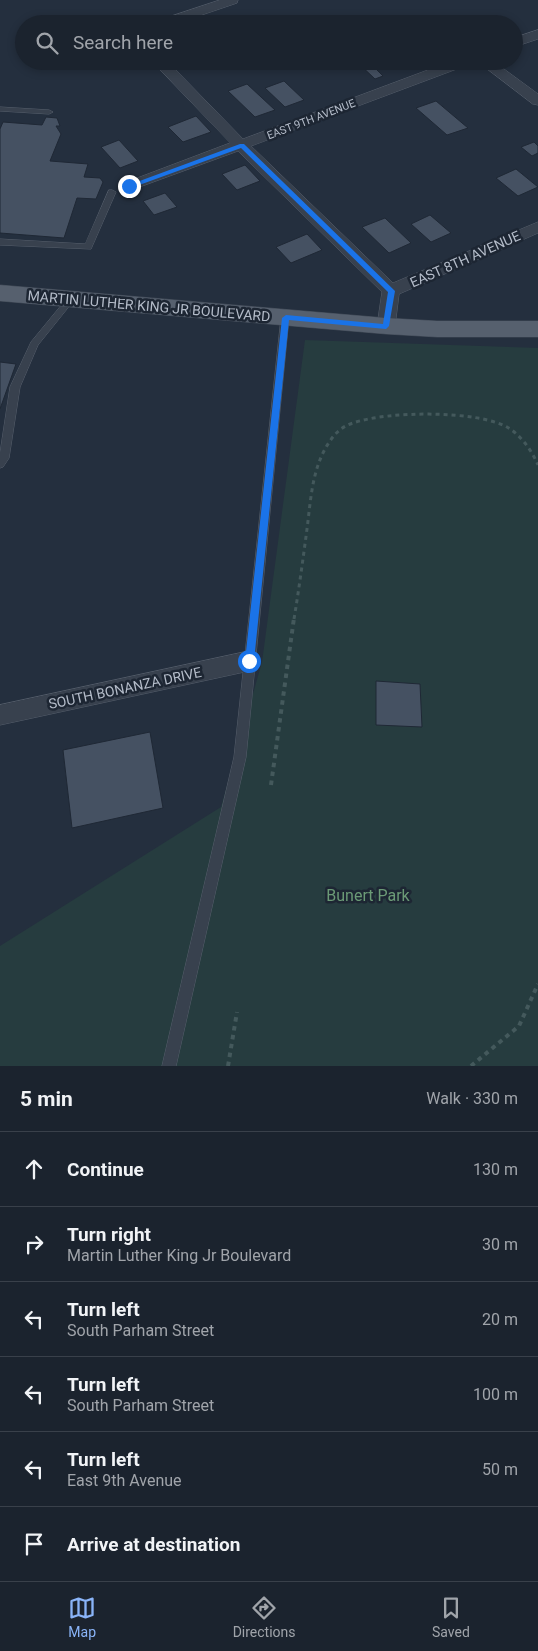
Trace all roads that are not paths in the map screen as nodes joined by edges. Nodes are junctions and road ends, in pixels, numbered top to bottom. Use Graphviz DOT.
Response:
graph roads {
  1 [pos="232,0"];
  2 [pos="188,15"];
  3 [pos="538,34"];
  4 [pos="523,40"];
  5 [pos="168,70"];
  6 [pos="441,70"];
  7 [pos="496,70"];
  8 [pos="538,101"];
  9 [pos="0,109"];
  10 [pos="49,112"];
  11 [pos="242,146"];
  12 [pos="129,186"];
  13 [pos="112,192"];
  14 [pos="538,227"];
  15 [pos="0,242"];
  16 [pos="391,291"];
  17 [pos="0,293"];
  18 [pos="71,299"];
  19 [pos="286,318"];
  20 [pos="386,326"];
  21 [pos="538,329"];
  22 [pos="0,464"];
  23 [pos="249,661"];
  24 [pos="0,715"];
  25 [pos="169,1066"];
  1 -- 2 [label="street"];
  3 -- 4 [label="street"];
  5 -- 11 [label="street"];
  6 -- 11 [label="street, EAST 9TH AVENUE"];
  7 -- 8 [label="street"];
  9 -- 10 [label="lane"];
  11 -- 12 [label="street, EAST 9TH AVENUE"];
  11 -- 16 [label="street"];
  13 -- 15 [label="lane"];
  14 -- 16 [label="street, EAST 8TH AVENUE"];
  16 -- 20 [label="street"];
  17 -- 18 [label="main road, MARTIN LUTHER KING JR BOULEVARD"];
  18 -- 19 [label="main road, MARTIN LUTHER KING JR BOULEVARD"];
  18 -- 22 [label="lane"];
  19 -- 20 [label="main road, MARTIN LUTHER KING JR BOULEVARD"];
  19 -- 23 [label="lane"];
  20 -- 21 [label="main road, MARTIN LUTHER KING JR BOULEVARD"];
  23 -- 24 [label="street, SOUTH BONANZA DRIVE"];
  23 -- 25 [label="lane"];
}
